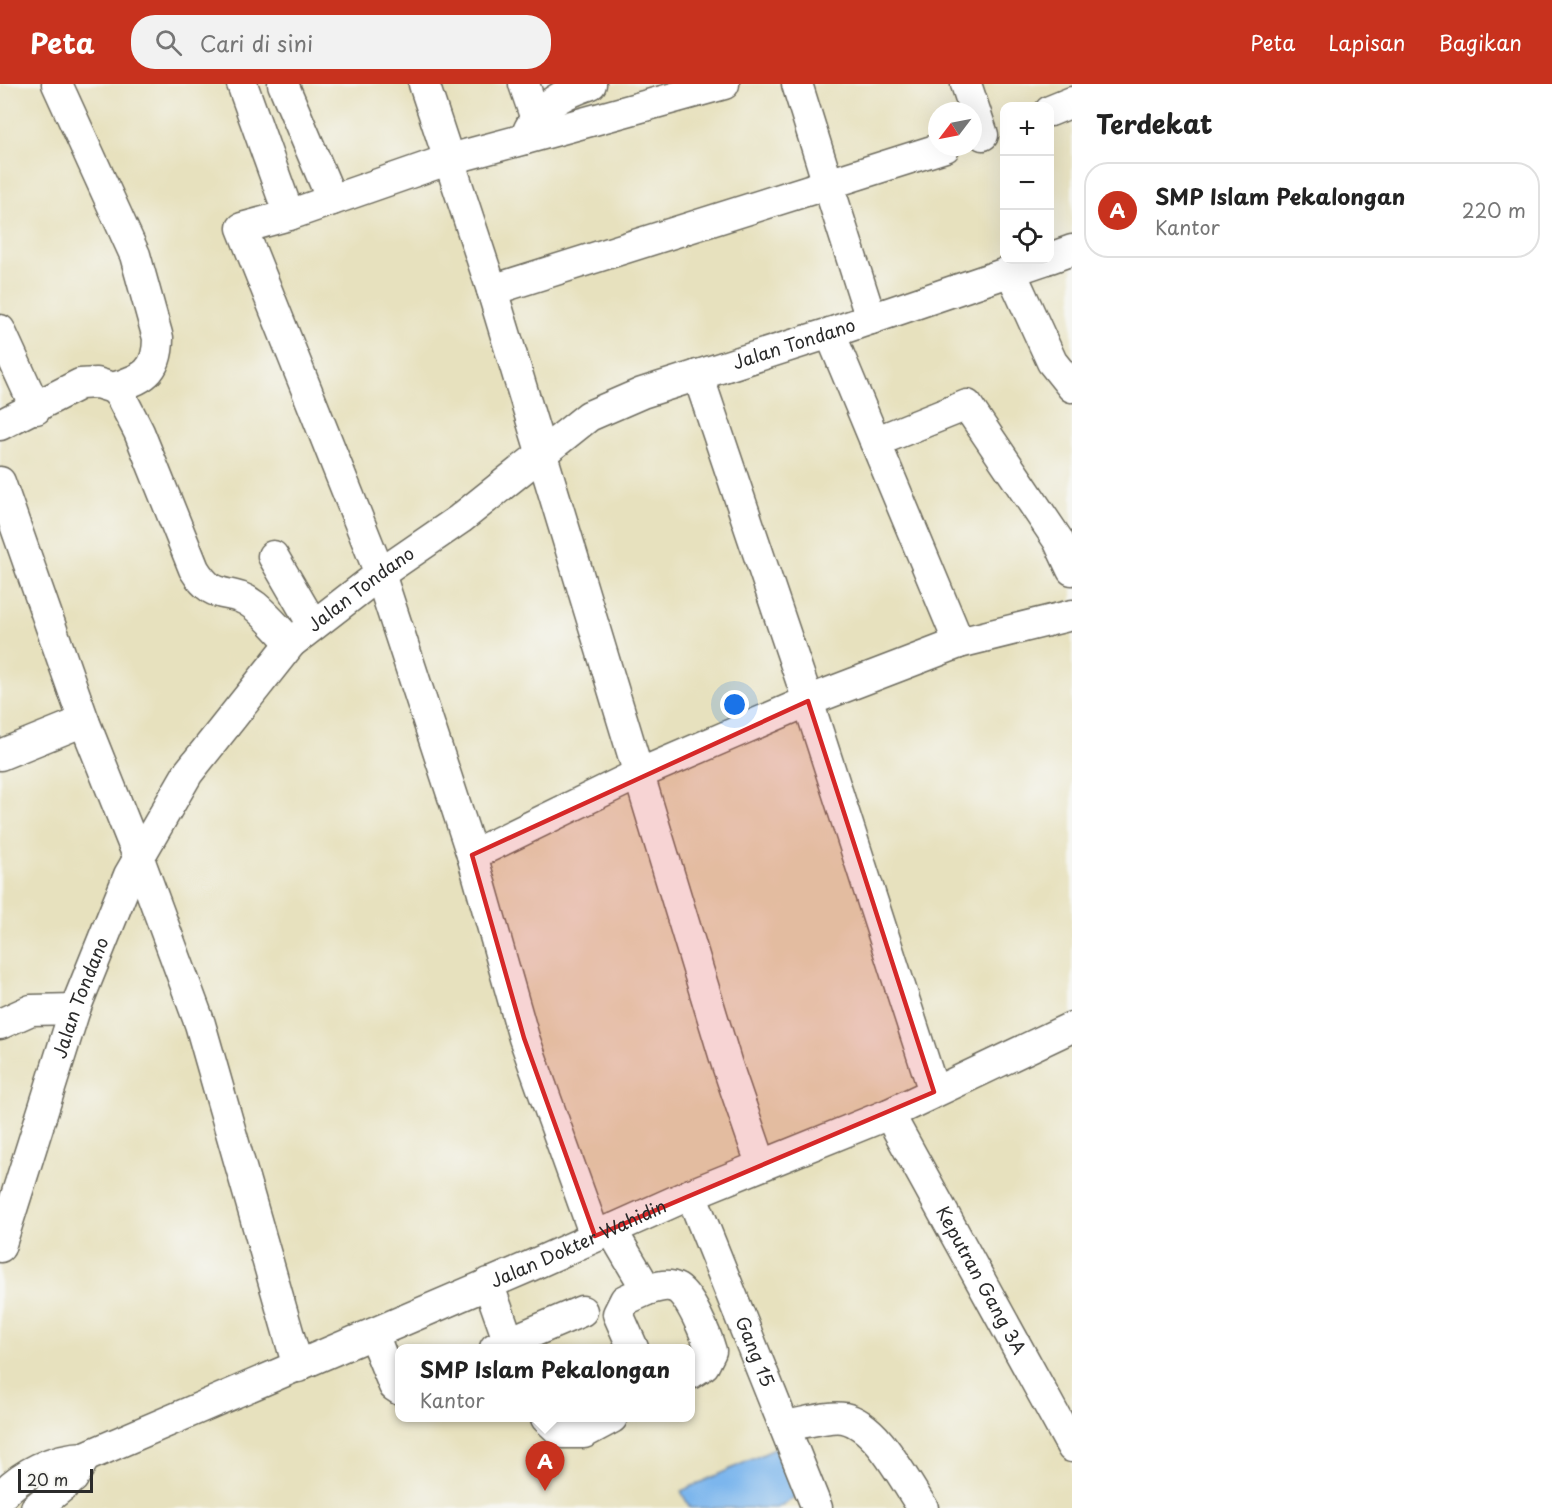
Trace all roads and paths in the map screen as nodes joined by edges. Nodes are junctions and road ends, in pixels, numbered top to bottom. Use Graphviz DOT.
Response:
graph roads {
  1 [pos="57,84"];
  2 [pos="242,84"];
  3 [pos="283,84"];
  4 [pos="424,84"];
  5 [pos="524,84"];
  6 [pos="724,84"];
  7 [pos="797,84"];
  8 [pos="966,84"];
  9 [pos="579,86"];
  10 [pos="1072,102"];
  11 [pos="1054,109"];
  12 [pos="530,128"];
  13 [pos="987,134"];
  14 [pos="928,152"];
  15 [pos="450,159"];
  16 [pos="828,184"];
  17 [pos="332,200"];
  18 [pos="289,215"];
  19 [pos="1072,250"];
  20 [pos="1054,257"];
  21 [pos="1030,264"];
  22 [pos="1010,270"];
  23 [pos="492,290"];
  24 [pos="871,319"];
  25 [pos="0,330"];
  26 [pos="830,333"];
  27 [pos="698,375"];
  28 [pos="1072,387"];
  29 [pos="112,388"];
  30 [pos="36,410"];
  31 [pos="0,425"];
  32 [pos="875,442"];
  33 [pos="542,455"];
  34 [pos="0,482"];
  35 [pos="273,556"];
  36 [pos="1072,570"];
  37 [pos="380,574"];
  38 [pos="1072,615"];
  39 [pos="302,634"];
  40 [pos="959,643"];
  41 [pos="808,701"];
  42 [pos="84,721"];
  43 [pos="0,755"];
  44 [pos="639,775"];
  45 [pos="472,855"];
  46 [pos="138,856"];
  47 [pos="75,1009"];
  48 [pos="0,1024"];
  49 [pos="1072,1027"];
  50 [pos="934,1092"];
  51 [pos="889,1114"];
  52 [pos="760,1164"];
  53 [pos="691,1194"];
  54 [pos="603,1232"];
  55 [pos="0,1247"];
  56 [pos="488,1283"];
  57 [pos="647,1290"];
  58 [pos="582,1311"];
  59 [pos="373,1334"];
  60 [pos="503,1344"];
  61 [pos="510,1344"];
  62 [pos="631,1344"];
  63 [pos="298,1367"];
  64 [pos="695,1371"];
  65 [pos="395,1387"];
  66 [pos="550,1422"];
  67 [pos="605,1422"];
  68 [pos="784,1426"];
  69 [pos="1072,1447"];
  70 [pos="86,1457"];
  71 [pos="0,1497"];
  72 [pos="36,1508"];
  73 [pos="817,1508"];
  74 [pos="923,1508"];
  1 -- 29 [label="street"];
  2 -- 18 [label="street"];
  3 -- 17 [label="street"];
  4 -- 15 [label="street"];
  5 -- 12 [label="street"];
  6 -- 12 [label="street"];
  7 -- 16 [label="street"];
  8 -- 13 [label="street"];
  9 -- 12 [label="street"];
  10 -- 11 [label="street"];
  12 -- 15 [label="street"];
  14 -- 16 [label="street"];
  15 -- 17 [label="street"];
  15 -- 23 [label="street"];
  16 -- 23 [label="street"];
  16 -- 24 [label="street"];
  17 -- 18 [label="street"];
  18 -- 37 [label="street"];
  19 -- 20 [label="street"];
  21 -- 22 [label="street, Jalan Tondano"];
  22 -- 24 [label="street, Jalan Tondano"];
  22 -- 28 [label="street"];
  23 -- 33 [label="street"];
  24 -- 26 [label="street, Jalan Tondano"];
  25 -- 30 [label="street"];
  26 -- 27 [label="street, Jalan Tondano"];
  26 -- 32 [label="street"];
  27 -- 33 [label="street, Jalan Tondano"];
  27 -- 41 [label="street"];
  29 -- 30 [label="street"];
  29 -- 39 [label="street"];
  30 -- 31 [label="street"];
  32 -- 36 [label="street"];
  32 -- 40 [label="street"];
  33 -- 37 [label="street, Jalan Tondano"];
  33 -- 44 [label="street"];
  34 -- 42 [label="street"];
  35 -- 39 [label="street"];
  37 -- 39 [label="street, Jalan Tondano"];
  37 -- 45 [label="street"];
  38 -- 40 [label="street"];
  39 -- 46 [label="street, Jalan Tondano"];
  40 -- 41 [label="street"];
  41 -- 44 [label="street"];
  41 -- 50 [label="street"];
  42 -- 43 [label="street"];
  42 -- 46 [label="street"];
  44 -- 45 [label="street"];
  44 -- 52 [label="street"];
  45 -- 54 [label="street"];
  46 -- 47 [label="street, Jalan Tondano"];
  46 -- 63 [label="street"];
  47 -- 48 [label="street"];
  47 -- 55 [label="street, Jalan Tondano"];
  49 -- 50 [label="street, Jalan Dokter Wahidin"];
  50 -- 51 [label="street, Jalan Dokter Wahidin"];
  51 -- 52 [label="street, Jalan Dokter Wahidin"];
  51 -- 69 [label="street, Keputran Gang 3A"];
  52 -- 53 [label="street, Jalan Dokter Wahidin"];
  53 -- 54 [label="street, Jalan Dokter Wahidin"];
  53 -- 68 [label="street, Gang 15"];
  54 -- 56 [label="street, Jalan Dokter Wahidin"];
  54 -- 57 [label="street"];
  56 -- 59 [label="street, Jalan Dokter Wahidin"];
  56 -- 60 [label="street"];
  57 -- 62 [label="street"];
  57 -- 64 [label="street"];
  58 -- 61 [label="street"];
  59 -- 63 [label="street, Jalan Dokter Wahidin"];
  59 -- 65 [label="street"];
  63 -- 70 [label="street, Jalan Dokter Wahidin"];
  66 -- 67 [label="street"];
  68 -- 73 [label="street, Gang 15"];
  68 -- 74 [label="street"];
  70 -- 71 [label="street, Jalan Dokter Wahidin"];
  70 -- 72 [label="street"];
}
